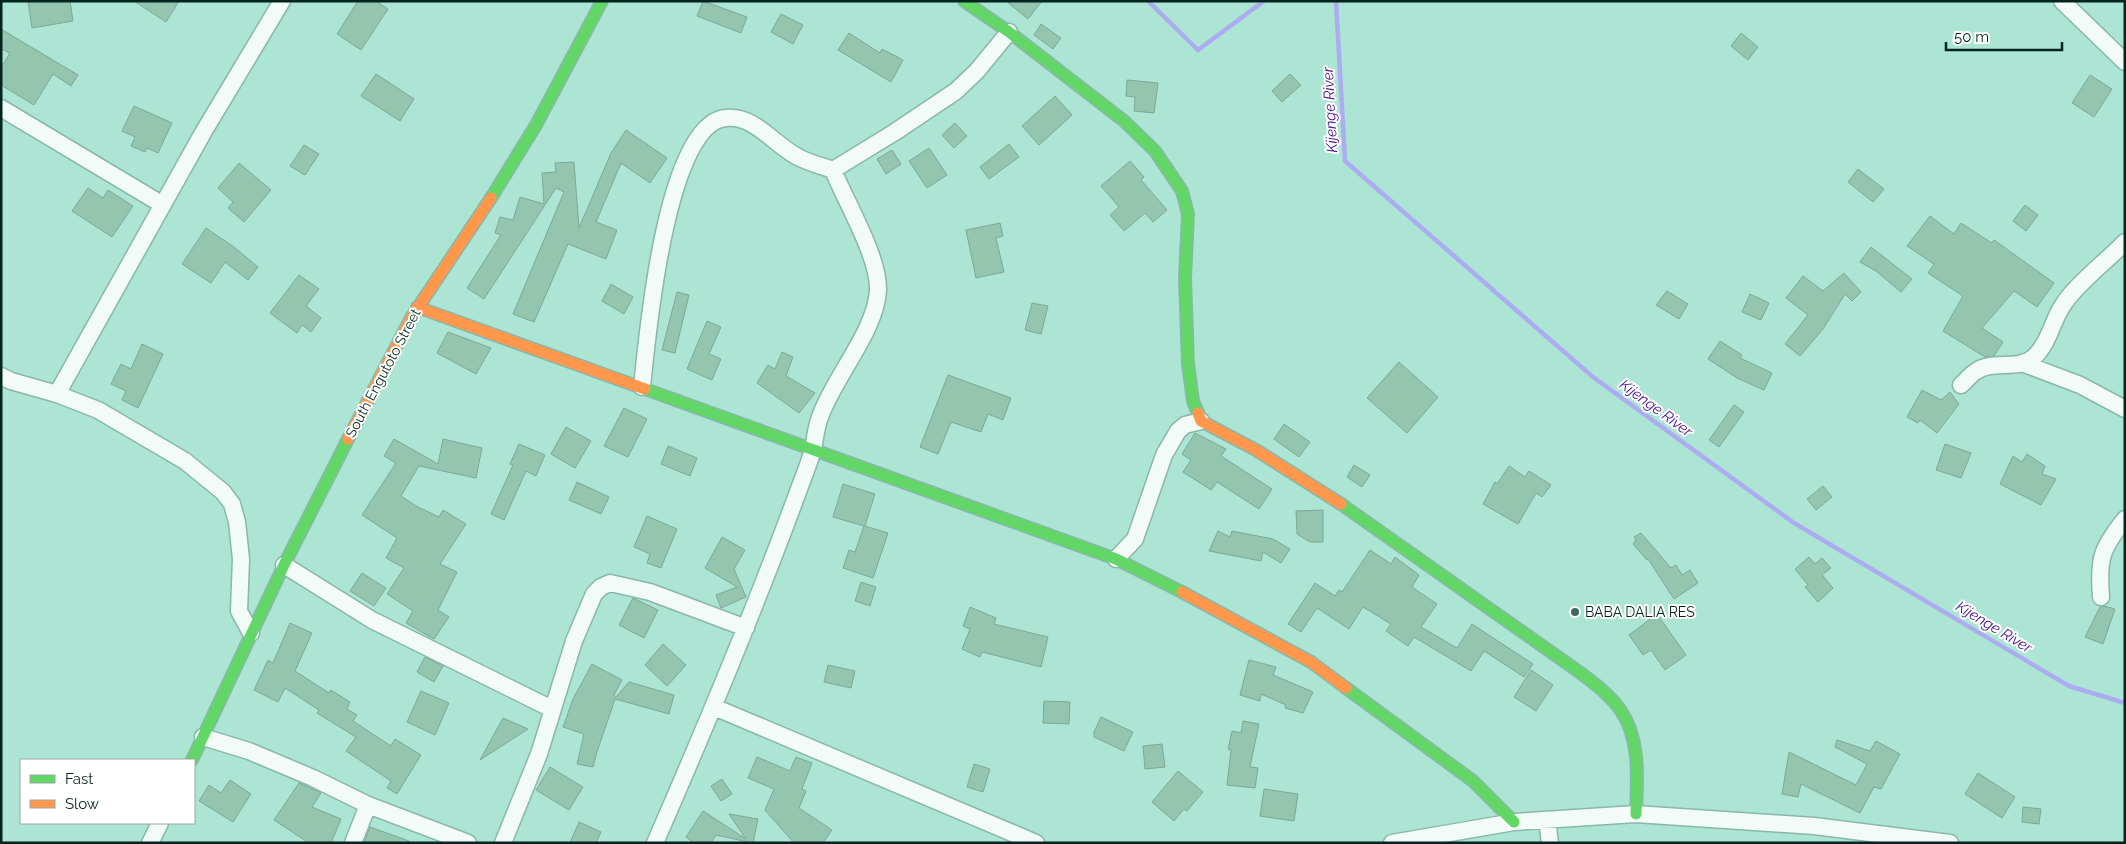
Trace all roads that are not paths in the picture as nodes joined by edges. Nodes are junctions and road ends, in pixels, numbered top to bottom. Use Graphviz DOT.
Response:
graph roads {
  1 [pos="282,1"];
  2 [pos="602,1"];
  3 [pos="964,1"];
  4 [pos="2062,1"];
  5 [pos="1009,32"];
  6 [pos="2125,62"];
  7 [pos="1,108"];
  8 [pos="833,170"];
  9 [pos="163,205"];
  10 [pos="2125,242"];
  11 [pos="417,307"];
  12 [pos="2022,363"];
  13 [pos="1,376"];
  14 [pos="1961,385"];
  15 [pos="642,386"];
  16 [pos="57,394"];
  17 [pos="2125,409"];
  18 [pos="1201,421"];
  19 [pos="812,450"];
  20 [pos="2125,519"];
  21 [pos="1116,559"];
  22 [pos="284,565"];
  23 [pos="2101,597"];
  24 [pos="746,628"];
  25 [pos="251,633"];
  26 [pos="714,707"];
  27 [pos="552,709"];
  28 [pos="203,737"];
  29 [pos="192,759"];
  30 [pos="368,805"];
  31 [pos="1636,814"];
  32 [pos="1546,820"];
  33 [pos="1514,822"];
  34 [pos="160,824"];
  35 [pos="150,843"];
  36 [pos="353,843"];
  37 [pos="468,843"];
  38 [pos="503,843"];
  39 [pos="656,843"];
  40 [pos="1036,843"];
  41 [pos="1392,843"];
  42 [pos="1550,843"];
  43 [pos="1950,843"];
  1 -- 9 [label="street"];
  2 -- 11 [label="street, South Engutoto Street"];
  3 -- 5 [label="street"];
  4 -- 6 [label="street"];
  5 -- 8 [label="street"];
  5 -- 18 [label="street"];
  7 -- 9 [label="street"];
  8 -- 15 [label="street"];
  8 -- 19 [label="street"];
  9 -- 16 [label="street"];
  10 -- 12 [label="street"];
  11 -- 15 [label="street"];
  11 -- 22 [label="street, South Engutoto Street"];
  12 -- 14 [label="street"];
  12 -- 17 [label="street"];
  13 -- 16 [label="street"];
  15 -- 19 [label="street"];
  16 -- 25 [label="street"];
  18 -- 21 [label="street"];
  18 -- 31 [label="street"];
  19 -- 21 [label="street"];
  19 -- 24 [label="street"];
  20 -- 23 [label="street"];
  21 -- 33 [label="street"];
  22 -- 25 [label="street, South Engutoto Street"];
  22 -- 27 [label="street"];
  24 -- 26 [label="street"];
  24 -- 27 [label="street"];
  25 -- 28 [label="street, South Engutoto Street"];
  26 -- 39 [label="street"];
  26 -- 40 [label="street"];
  27 -- 38 [label="street"];
  28 -- 29 [label="street, South Engutoto Street"];
  28 -- 30 [label="street"];
  30 -- 36 [label="street"];
  30 -- 37 [label="street"];
  31 -- 32 [label="street"];
  31 -- 43 [label="street"];
  32 -- 33 [label="street"];
  32 -- 42 [label="street"];
  33 -- 41 [label="street"];
  34 -- 35 [label="street"];
}
